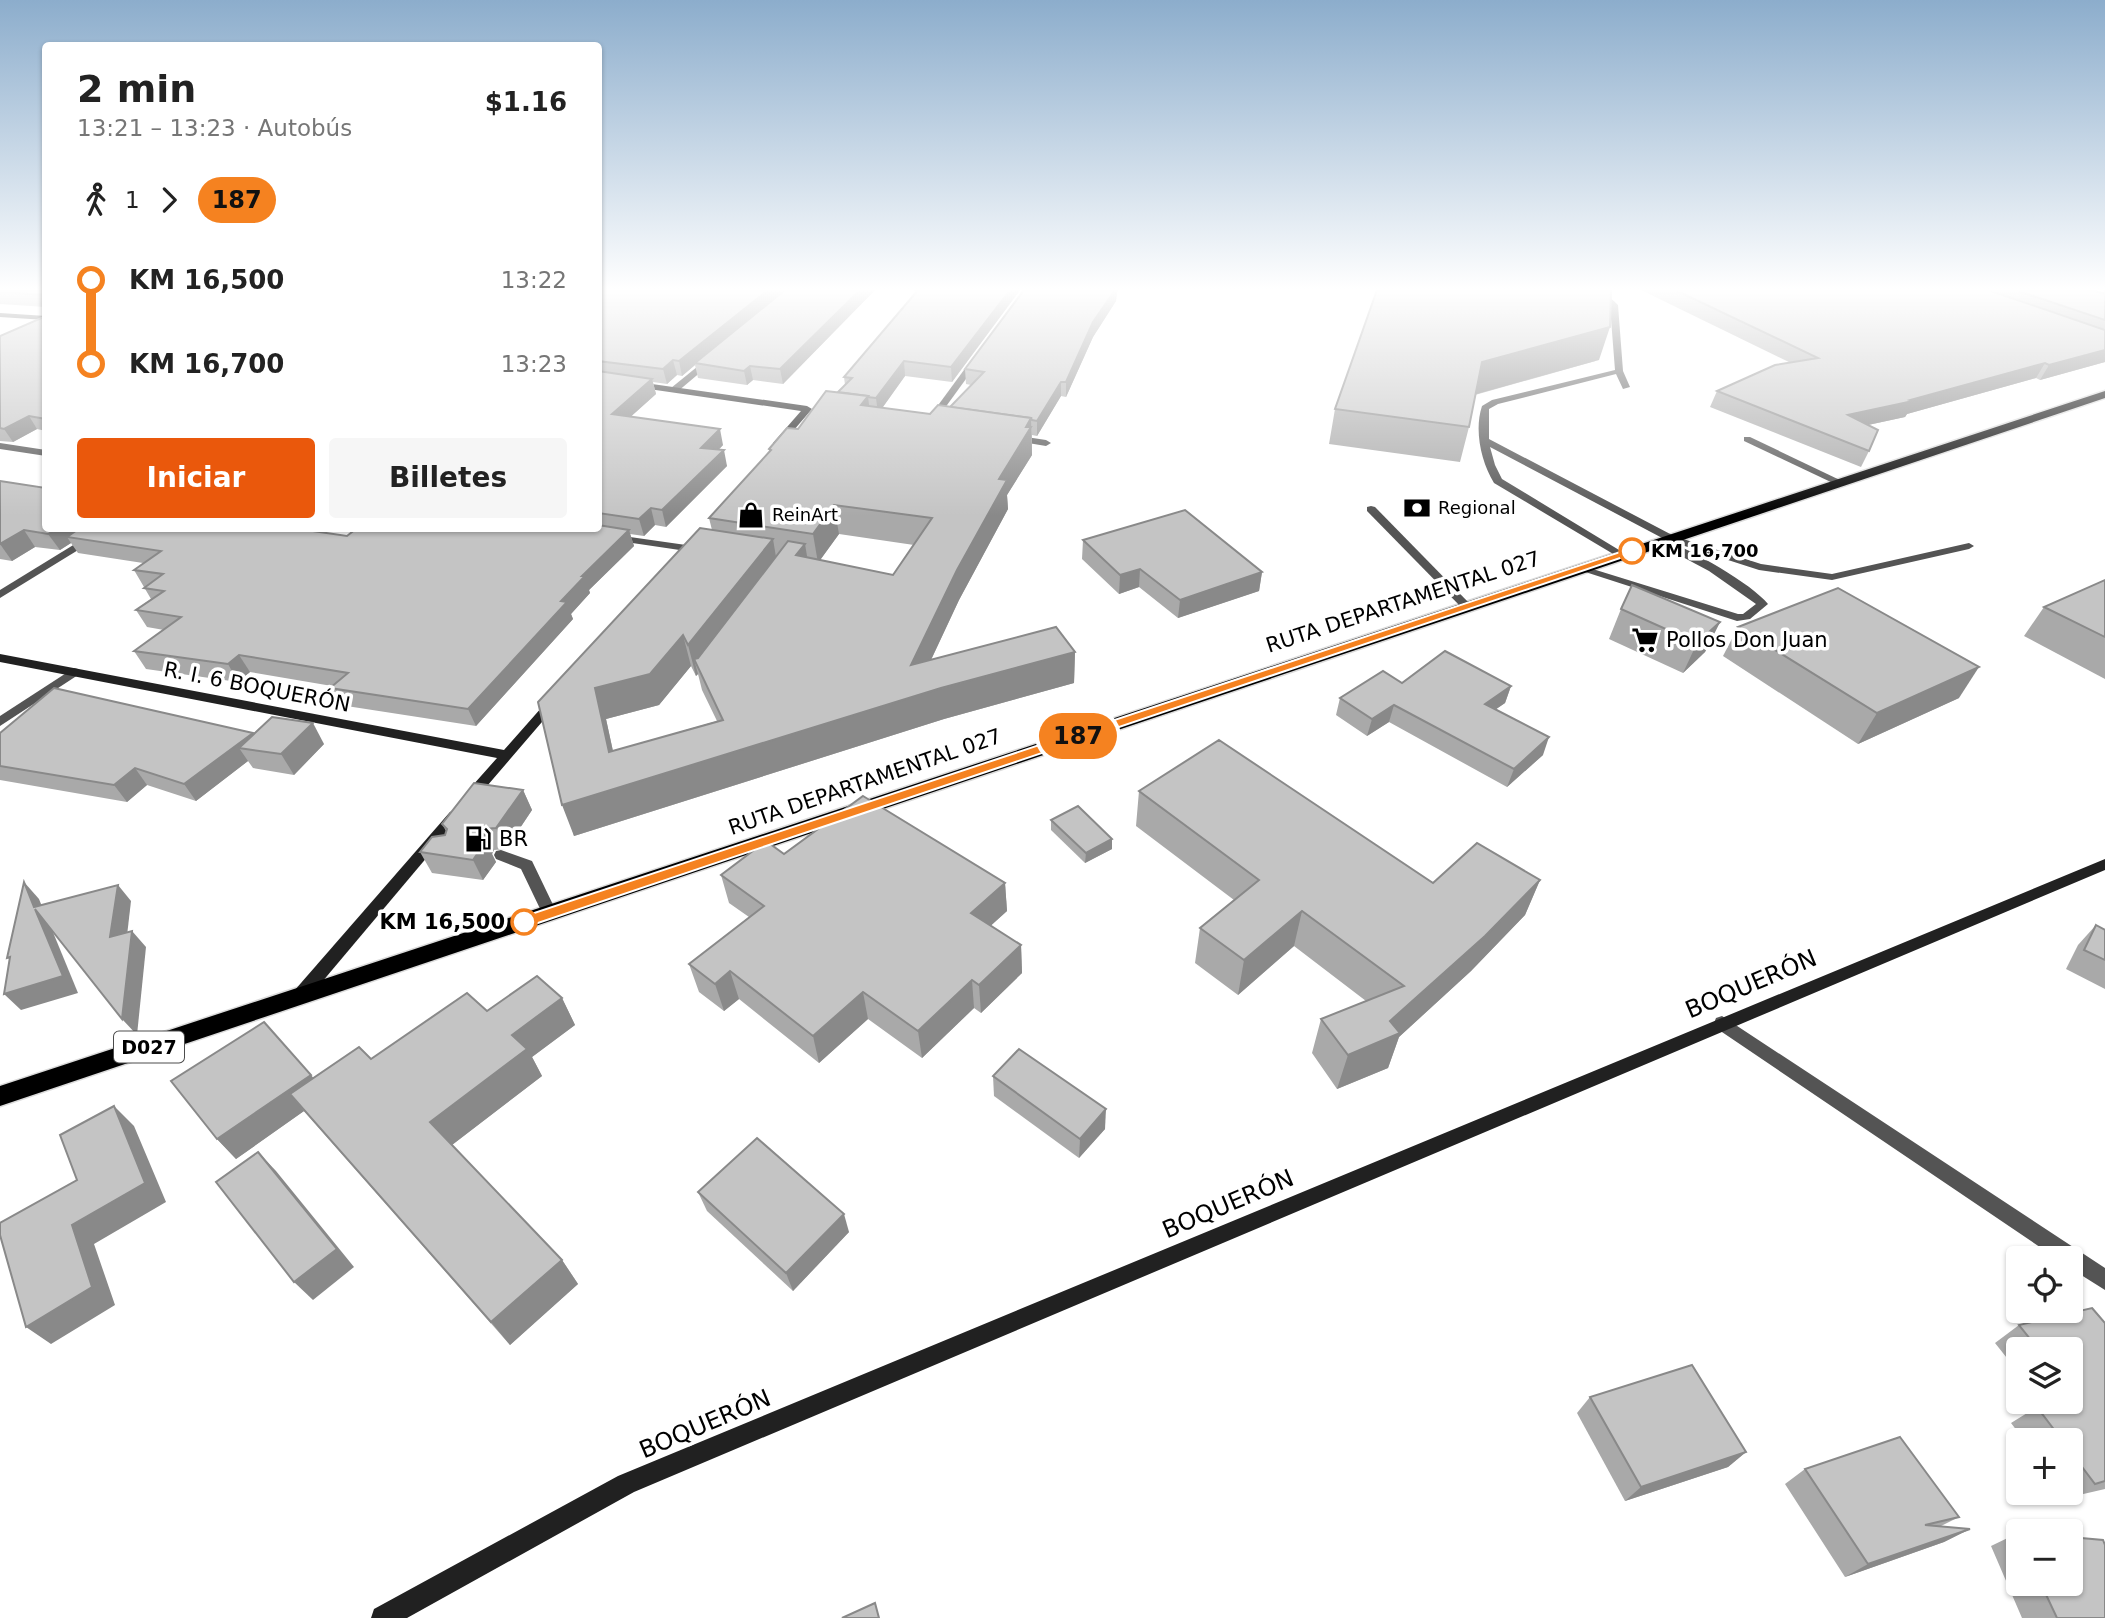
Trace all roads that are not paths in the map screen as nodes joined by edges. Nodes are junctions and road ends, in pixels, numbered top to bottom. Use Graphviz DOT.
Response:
graph roads {
  1 [pos="703,366"];
  2 [pos="972,366"];
  3 [pos="1619,366"];
  4 [pos="1619,371"];
  5 [pos="624,384"];
  6 [pos="1626,387"];
  7 [pos="674,390"];
  8 [pos="2105,394"];
  9 [pos="915,423"];
  10 [pos="928,425"];
  11 [pos="941,427"];
  12 [pos="1007,437"];
  13 [pos="1747,439"];
  14 [pos="1486,441"];
  15 [pos="1046,443"];
  16 [pos="0,446"];
  17 [pos="42,452"];
  18 [pos="771,452"];
  19 [pos="1839,482"];
  20 [pos="1371,509"];
  21 [pos="102,532"];
  22 [pos="609,537"];
  23 [pos="1666,540"];
  24 [pos="1969,546"];
  25 [pos="715,553"];
  26 [pos="1620,555"];
  27 [pos="1580,568"];
  28 [pos="0,595"];
  29 [pos="1466,606"];
  30 [pos="0,658"];
  31 [pos="74,672"];
  32 [pos="561,693"];
  33 [pos="0,722"];
  34 [pos="506,755"];
  35 [pos="424,850"];
  36 [pos="448,851"];
  37 [pos="501,855"];
  38 [pos="2105,864"];
  39 [pos="549,913"];
  40 [pos="299,997"];
  41 [pos="1722,1023"];
  42 [pos="0,1096"];
  43 [pos="2105,1280"];
  44 [pos="383,1618"];
  1 -- 7 [label="street"];
  2 -- 10 [label="street"];
  3 -- 4 [label="street"];
  4 -- 6 [label="street"];
  4 -- 14 [label="street"];
  5 -- 7 [label="street"];
  7 -- 18 [label="street"];
  8 -- 19 [label="main road, RUTA DEPARTAMENTAL 027 / D027"];
  9 -- 10 [label="street"];
  10 -- 11 [label="street"];
  12 -- 15 [label="street"];
  13 -- 19 [label="street"];
  14 -- 23 [label="street"];
  14 -- 26 [label="street"];
  16 -- 17 [label="street"];
  19 -- 23 [label="main road, RUTA DEPARTAMENTAL 027 / D027"];
  20 -- 29 [label="street"];
  21 -- 28 [label="street"];
  22 -- 25 [label="street"];
  23 -- 24 [label="street"];
  23 -- 26 [label="main road, RUTA DEPARTAMENTAL 027 / D027"];
  23 -- 27 [label="street"];
  26 -- 27 [label="main road, RUTA DEPARTAMENTAL 027 / D027"];
  27 -- 29 [label="main road, RUTA DEPARTAMENTAL 027 / D027"];
  29 -- 39 [label="main road, RUTA DEPARTAMENTAL 027 / D027"];
  30 -- 31 [label="street, R. I. 6 BOQUERÓN"];
  31 -- 33 [label="street"];
  31 -- 34 [label="street, R. I. 6 BOQUERÓN"];
  32 -- 34 [label="street"];
  34 -- 35 [label="street"];
  35 -- 36 [label="street"];
  35 -- 40 [label="street"];
  37 -- 39 [label="street"];
  38 -- 41 [label="street, BOQUERÓN"];
  39 -- 40 [label="main road, RUTA DEPARTAMENTAL 027 / D027"];
  40 -- 42 [label="main road, RUTA DEPARTAMENTAL 027 / D027"];
  41 -- 43 [label="street"];
  41 -- 44 [label="street, BOQUERÓN"];
}
